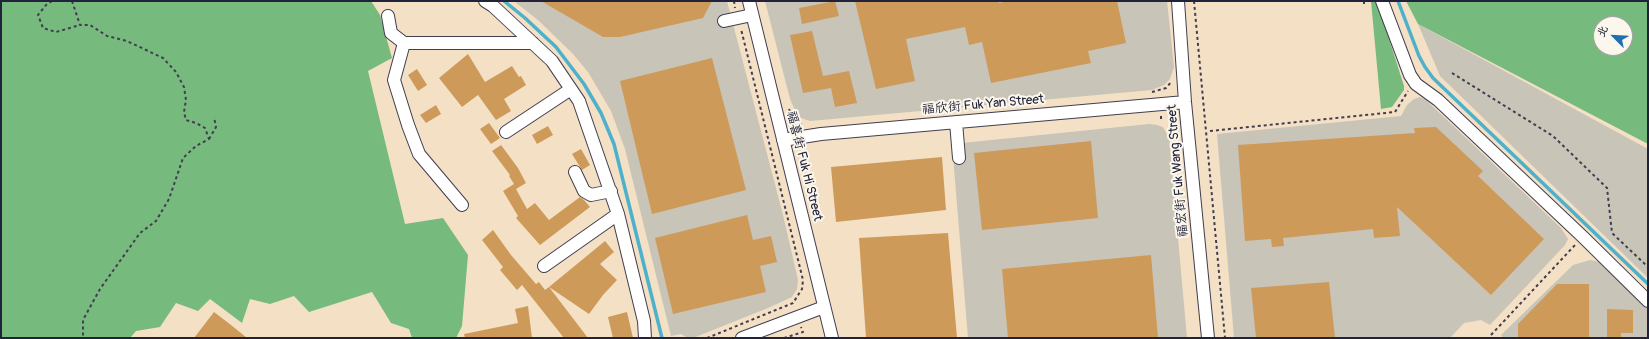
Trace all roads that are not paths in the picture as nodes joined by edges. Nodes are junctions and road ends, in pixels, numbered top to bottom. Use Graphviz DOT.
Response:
graph roads {
  1 [pos="485,1"];
  2 [pos="748,1"];
  3 [pos="1178,1"];
  4 [pos="1382,1"];
  5 [pos="752,15"];
  6 [pos="388,16"];
  7 [pos="724,22"];
  8 [pos="404,43"];
  9 [pos="533,43"];
  10 [pos="571,89"];
  11 [pos="1186,102"];
  12 [pos="956,122"];
  13 [pos="506,132"];
  14 [pos="783,140"];
  15 [pos="959,158"];
  16 [pos="575,172"];
  17 [pos="611,191"];
  18 [pos="462,205"];
  19 [pos="618,214"];
  20 [pos="544,266"];
  21 [pos="1648,301"];
  22 [pos="824,307"];
  23 [pos="645,338"];
  24 [pos="742,338"];
  25 [pos="832,338"];
  26 [pos="1208,338"];
  1 -- 9 [label="street"];
  2 -- 5 [label="street, 福喜街 Fuk Hi Street"];
  3 -- 11 [label="street, 福宏街 Fuk Wang Street"];
  4 -- 21 [label="street"];
  5 -- 7 [label="street"];
  5 -- 14 [label="street, 福喜街 Fuk Hi Street"];
  6 -- 8 [label="street"];
  8 -- 9 [label="street"];
  8 -- 18 [label="street"];
  9 -- 10 [label="street"];
  10 -- 13 [label="street"];
  10 -- 17 [label="street"];
  11 -- 12 [label="street, 福欣街 Fuk Yan Street"];
  11 -- 26 [label="street, 福宏街 Fuk Wang Street"];
  12 -- 14 [label="street, 福欣街 Fuk Yan Street"];
  12 -- 15 [label="street"];
  14 -- 22 [label="street, 福喜街 Fuk Hi Street"];
  16 -- 17 [label="street"];
  17 -- 19 [label="street"];
  19 -- 20 [label="street"];
  19 -- 23 [label="street"];
  22 -- 24 [label="street"];
  22 -- 25 [label="street, 福喜街 Fuk Hi Street"];
}
